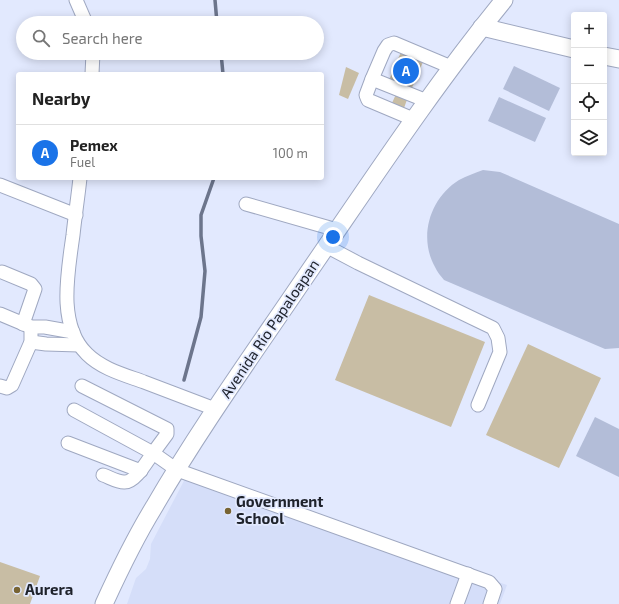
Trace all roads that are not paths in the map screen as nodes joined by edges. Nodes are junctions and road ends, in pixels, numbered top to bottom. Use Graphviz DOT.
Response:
graph roads {
  1 [pos="76,0"];
  2 [pos="504,0"];
  3 [pos="83,16"];
  4 [pos="482,27"];
  5 [pos="571,48"];
  6 [pos="607,57"];
  7 [pos="619,59"];
  8 [pos="93,60"];
  9 [pos="451,68"];
  10 [pos="92,72"];
  11 [pos="372,79"];
  12 [pos="427,101"];
  13 [pos="413,119"];
  14 [pos="80,180"];
  15 [pos="0,185"];
  16 [pos="246,204"];
  17 [pos="76,216"];
  18 [pos="337,230"];
  19 [pos="326,246"];
  20 [pos="2,272"];
  21 [pos="68,313"];
  22 [pos="0,314"];
  23 [pos="27,325"];
  24 [pos="45,327"];
  25 [pos="73,332"];
  26 [pos="31,342"];
  27 [pos="79,345"];
  28 [pos="0,386"];
  29 [pos="82,386"];
  30 [pos="478,405"];
  31 [pos="215,409"];
  32 [pos="74,410"];
  33 [pos="68,443"];
  34 [pos="153,453"];
  35 [pos="177,470"];
  36 [pos="141,471"];
  37 [pos="102,475"];
  38 [pos="468,574"];
  39 [pos="104,604"];
  40 [pos="457,604"];
  41 [pos="490,604"];
  1 -- 3 [label="street"];
  2 -- 4 [label="main road, Avenida Río Papaloapan"];
  4 -- 5 [label="main road"];
  4 -- 9 [label="main road, Avenida Río Papaloapan"];
  6 -- 7 [label="main road"];
  8 -- 10 [label="street"];
  9 -- 11 [label="street"];
  9 -- 12 [label="main road, Avenida Río Papaloapan"];
  11 -- 12 [label="street"];
  11 -- 13 [label="street"];
  12 -- 13 [label="main road, Avenida Río Papaloapan"];
  13 -- 18 [label="main road, Avenida Río Papaloapan"];
  14 -- 17 [label="street"];
  15 -- 17 [label="street"];
  16 -- 18 [label="street"];
  17 -- 21 [label="street"];
  18 -- 19 [label="main road, Avenida Río Papaloapan"];
  19 -- 30 [label="street"];
  19 -- 31 [label="main road, Avenida Río Papaloapan"];
  20 -- 23 [label="street"];
  21 -- 24 [label="street"];
  21 -- 25 [label="street"];
  22 -- 23 [label="street"];
  23 -- 24 [label="street"];
  23 -- 26 [label="street"];
  24 -- 25 [label="street"];
  25 -- 27 [label="street"];
  26 -- 27 [label="street"];
  26 -- 28 [label="street"];
  27 -- 31 [label="street"];
  29 -- 34 [label="street"];
  31 -- 35 [label="main road, Avenida Río Papaloapan"];
  32 -- 34 [label="street"];
  33 -- 36 [label="street"];
  34 -- 35 [label="street"];
  34 -- 36 [label="street"];
  35 -- 38 [label="street"];
  35 -- 39 [label="main road, Avenida Río Papaloapan"];
  36 -- 37 [label="street"];
  38 -- 40 [label="street"];
  38 -- 41 [label="street"];
}
